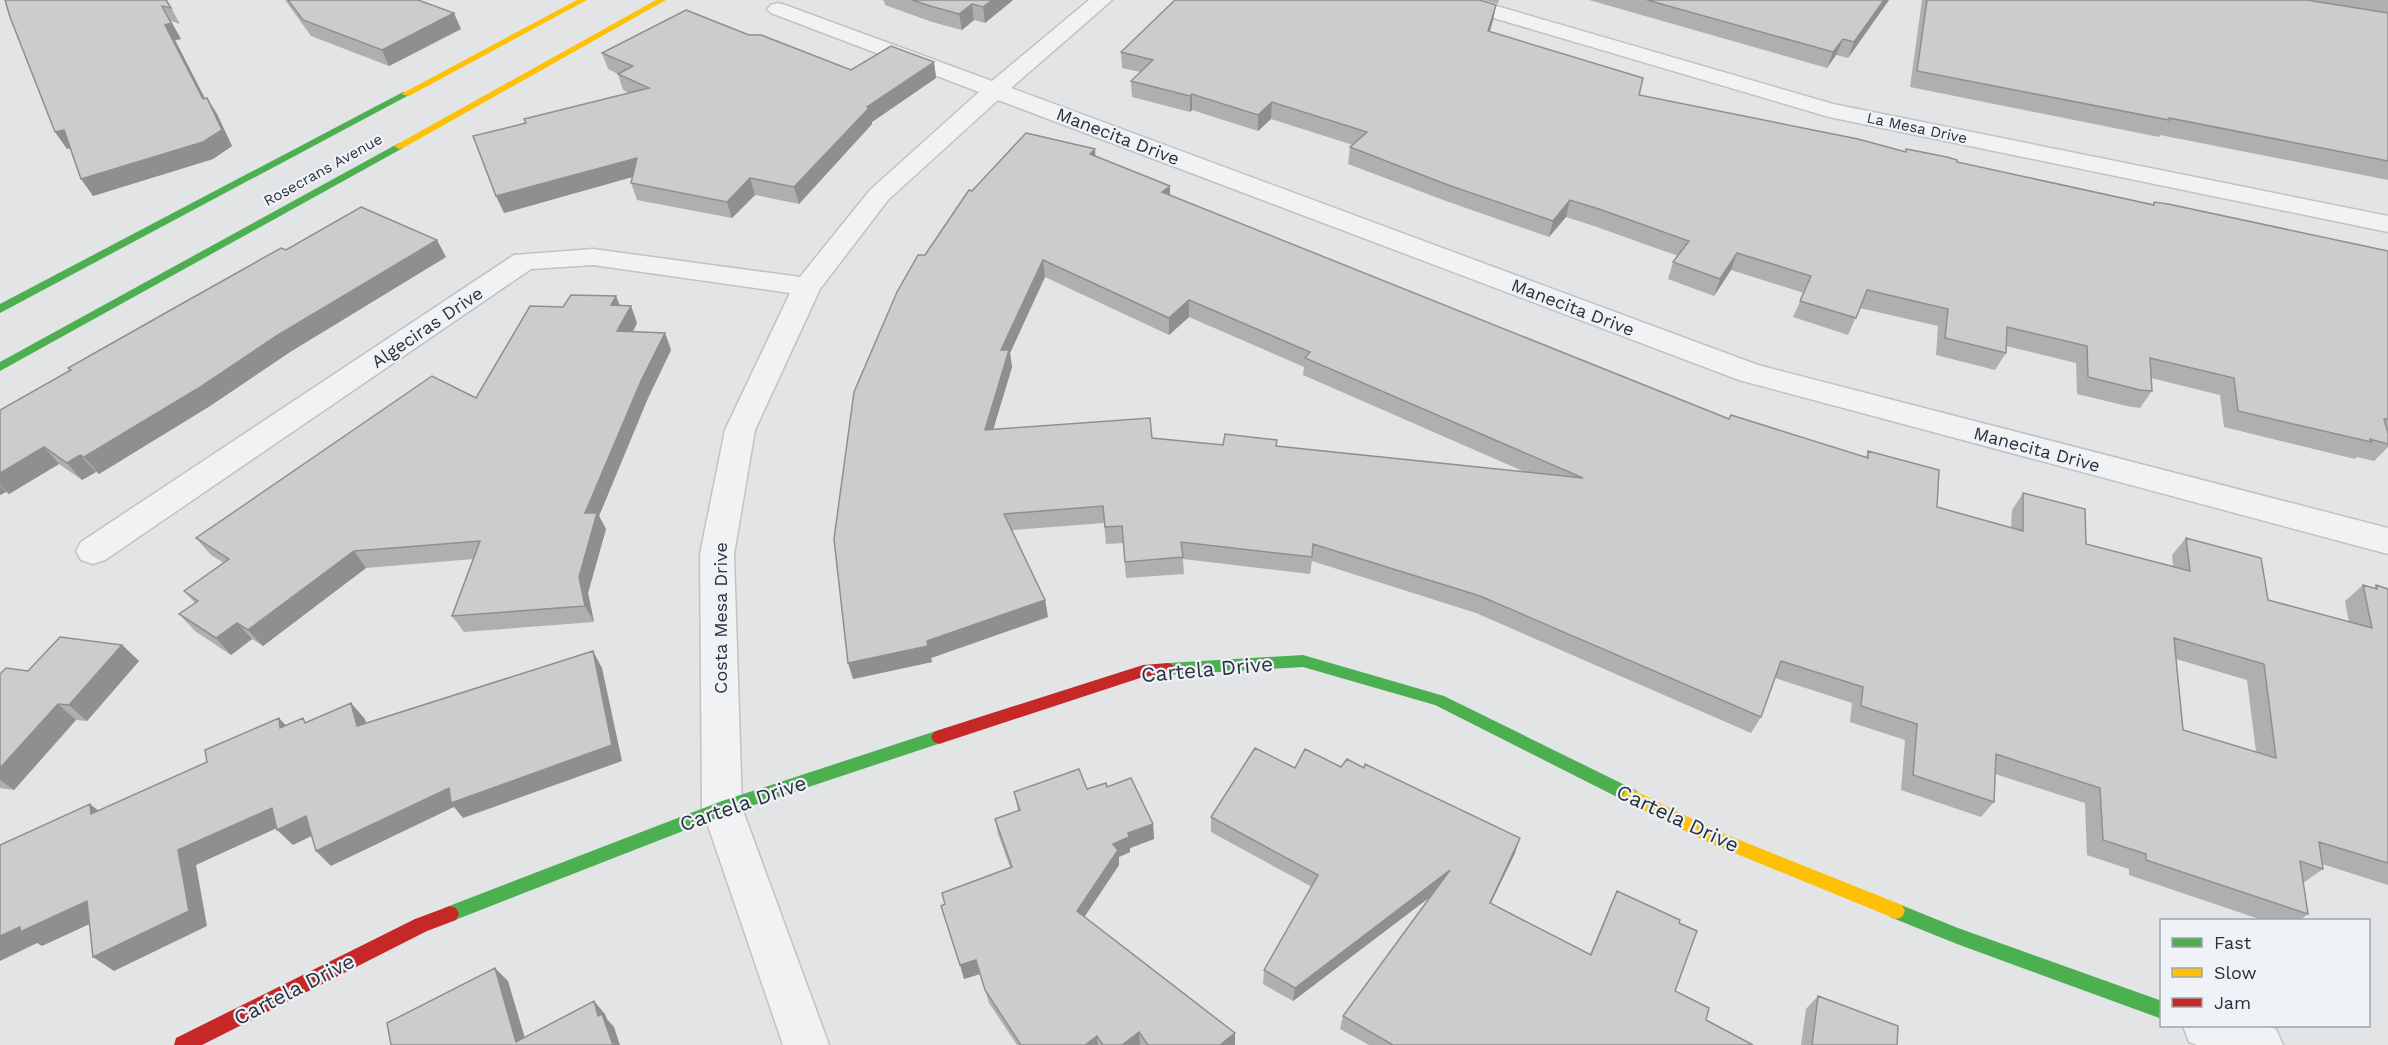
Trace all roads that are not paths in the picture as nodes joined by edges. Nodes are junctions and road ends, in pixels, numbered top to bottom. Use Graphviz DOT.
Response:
graph roads {
  1 [pos="583,0"];
  2 [pos="662,0"];
  3 [pos="1102,0"];
  4 [pos="1453,0"];
  5 [pos="778,9"];
  6 [pos="995,90"];
  7 [pos="2388,224"];
  8 [pos="807,287"];
  9 [pos="0,309"];
  10 [pos="0,367"];
  11 [pos="2388,541"];
  12 [pos="93,551"];
  13 [pos="722,808"];
  14 [pos="2160,1009"];
  15 [pos="2208,1027"];
  16 [pos="183,1045"];
  17 [pos="806,1045"];
  18 [pos="2260,1045"];
  1 -- 9 [label="main road, Rosecrans Avenue"];
  2 -- 10 [label="main road, Rosecrans Avenue"];
  3 -- 6 [label="street, Costa Mesa Drive"];
  4 -- 7 [label="street, La Mesa Drive"];
  5 -- 6 [label="street, Manecita Drive"];
  6 -- 8 [label="street, Costa Mesa Drive"];
  6 -- 11 [label="street, Manecita Drive"];
  8 -- 12 [label="street, Algeciras Drive"];
  8 -- 13 [label="street, Costa Mesa Drive"];
  13 -- 14 [label="main road, Cartela Drive"];
  13 -- 16 [label="main road, Cartela Drive"];
  13 -- 17 [label="street, Costa Mesa Drive"];
  15 -- 18 [label="street"];
}
